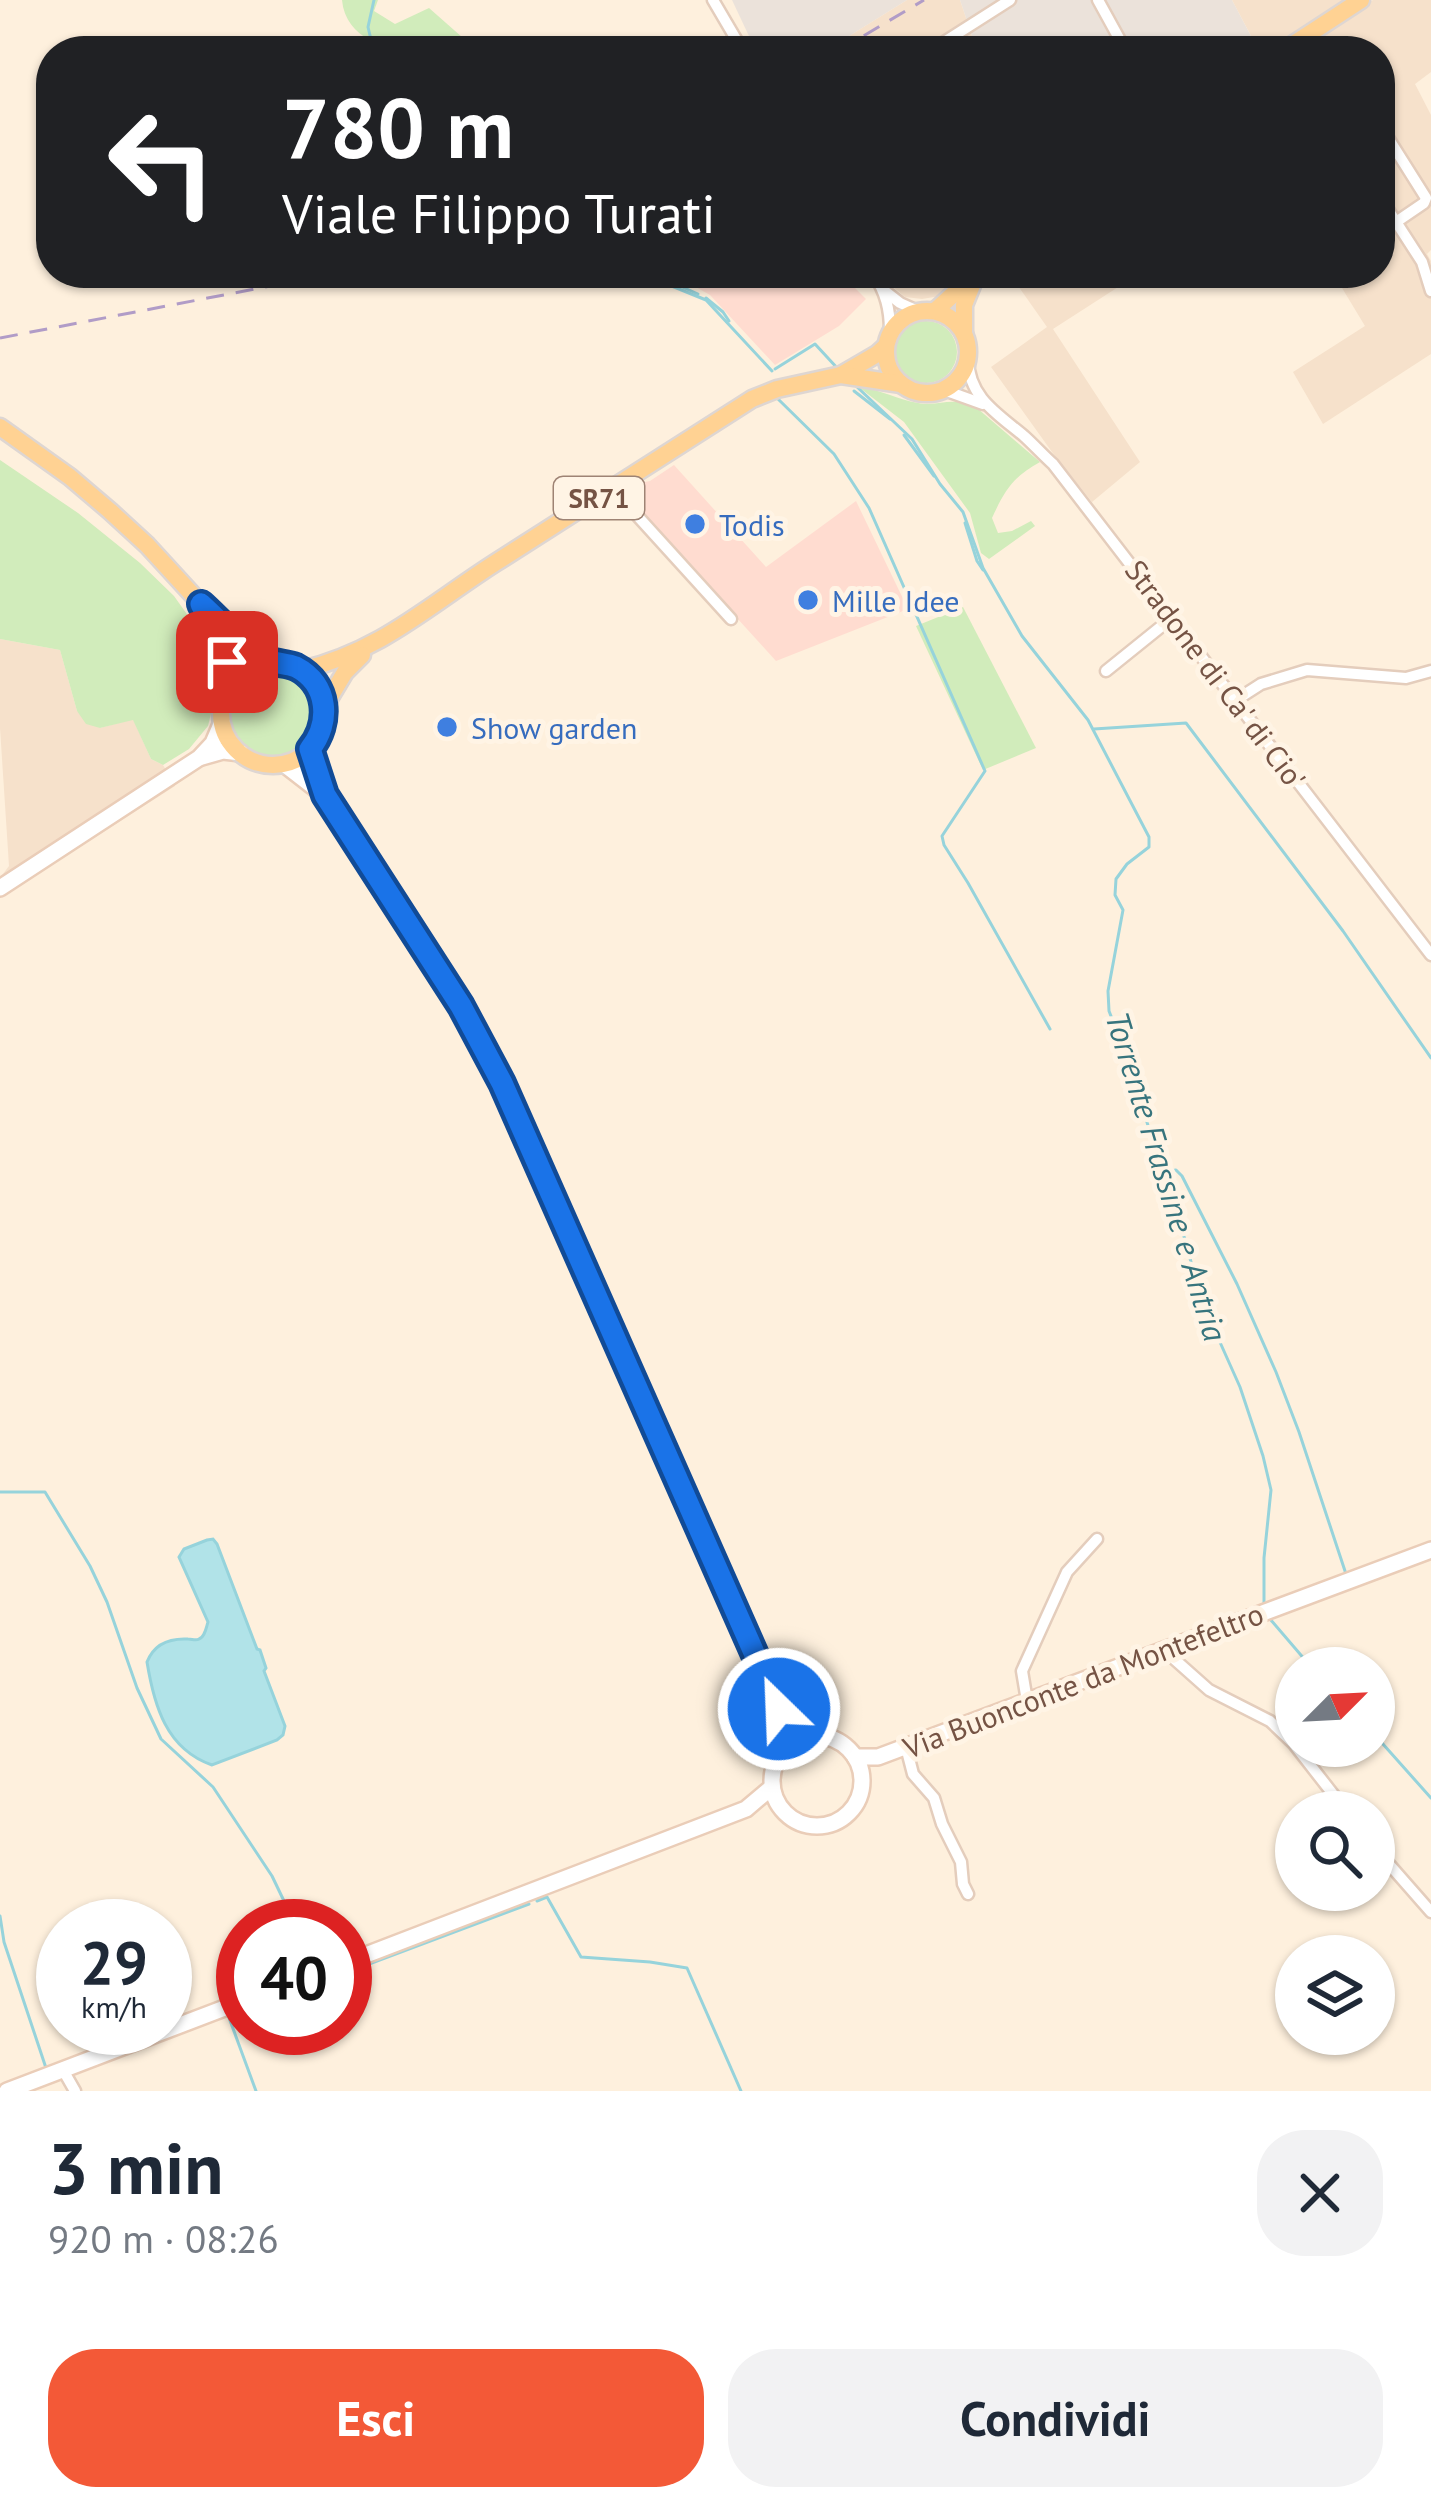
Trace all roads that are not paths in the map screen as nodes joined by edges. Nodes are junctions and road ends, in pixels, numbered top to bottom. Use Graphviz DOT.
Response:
graph roads {
  1 [pos="712,0"];
  2 [pos="1010,0"];
  3 [pos="1098,0"];
  4 [pos="1361,0"];
  5 [pos="734,36"];
  6 [pos="954,36"];
  7 [pos="1118,36"];
  8 [pos="1307,36"];
  9 [pos="1395,146"];
  10 [pos="1428,193"];
  11 [pos="1396,222"];
  12 [pos="957,288"];
  13 [pos="970,288"];
  14 [pos="884,290"];
  15 [pos="1431,291"];
  16 [pos="927,311"];
  17 [pos="964,333"];
  18 [pos="888,339"];
  19 [pos="968,360"];
  20 [pos="841,375"];
  21 [pos="901,384"];
  22 [pos="944,390"];
  23 [pos="986,405"];
  24 [pos="0,427"];
  25 [pos="613,489"];
  26 [pos="201,604"];
  27 [pos="1173,617"];
  28 [pos="731,620"];
  29 [pos="370,647"];
  30 [pos="269,661"];
  31 [pos="302,670"];
  32 [pos="1106,671"];
  33 [pos="1431,671"];
  34 [pos="230,684"];
  35 [pos="1236,700"];
  36 [pos="324,707"];
  37 [pos="222,722"];
  38 [pos="310,749"];
  39 [pos="241,754"];
  40 [pos="199,758"];
  41 [pos="284,764"];
  42 [pos="325,795"];
  43 [pos="0,888"];
  44 [pos="1431,955"];
  45 [pos="1097,1539"];
  46 [pos="1431,1550"];
  47 [pos="1164,1650"];
  48 [pos="1027,1701"];
  49 [pos="779,1709"];
  50 [pos="812,1736"];
  51 [pos="906,1747"];
  52 [pos="781,1753"];
  53 [pos="855,1757"];
  54 [pos="878,1757"];
  55 [pos="861,1774"];
  56 [pos="772,1787"];
  57 [pos="1331,1791"];
  58 [pos="746,1809"];
  59 [pos="781,1810"];
  60 [pos="1395,1871"];
  61 [pos="968,1894"];
  62 [pos="1431,1912"];
  63 [pos="372,1953"];
  64 [pos="216,2011"];
  65 [pos="63,2070"];
  66 [pos="7,2091"];
  67 [pos="75,2091"];
  1 -- 5 [label="street"];
  2 -- 6 [label="street"];
  3 -- 7 [label="street"];
  4 -- 8 [label="main road"];
  9 -- 10 [label="street"];
  10 -- 11 [label="street"];
  11 -- 15 [label="street"];
  12 -- 16 [label="main road, SR71"];
  13 -- 17 [label="main road, SR71"];
  14 -- 16 [label="street"];
  14 -- 18 [label="street"];
  16 -- 17 [label="main road"];
  16 -- 18 [label="main road, SR71"];
  17 -- 19 [label="main road, SR71"];
  18 -- 20 [label="main road, SR71"];
  18 -- 21 [label="main road"];
  19 -- 22 [label="main road"];
  19 -- 23 [label="street"];
  20 -- 21 [label="main road, SR71"];
  20 -- 25 [label="main road, SR71"];
  21 -- 22 [label="main road, SR71"];
  22 -- 23 [label="street"];
  23 -- 27 [label="street, Stradone di Ca' di Cio'"];
  24 -- 26 [label="main road"];
  25 -- 28 [label="street"];
  25 -- 29 [label="main road, SR71"];
  26 -- 30 [label="main road"];
  26 -- 34 [label="main road"];
  27 -- 32 [label="street"];
  27 -- 35 [label="street, Stradone di Ca' di Cio'"];
  29 -- 31 [label="main road, SR71"];
  29 -- 36 [label="main road, SR71"];
  30 -- 31 [label="main road"];
  30 -- 34 [label="main road"];
  31 -- 36 [label="main road"];
  33 -- 35 [label="street"];
  34 -- 37 [label="main road"];
  35 -- 44 [label="street, Stradone di Ca' di Cio'"];
  36 -- 38 [label="main road, SR71"];
  37 -- 39 [label="main road"];
  37 -- 40 [label="street"];
  38 -- 41 [label="main road"];
  38 -- 42 [label="street"];
  39 -- 40 [label="street"];
  39 -- 41 [label="main road"];
  40 -- 43 [label="street"];
  41 -- 42 [label="street"];
  42 -- 49 [label="street"];
  45 -- 48 [label="street"];
  46 -- 47 [label="street, Via Buonconte da Montefeltro"];
  47 -- 48 [label="street, Via Buonconte da Montefeltro"];
  47 -- 57 [label="street"];
  48 -- 51 [label="street, Via Buonconte da Montefeltro"];
  49 -- 50 [label="street"];
  49 -- 52 [label="street"];
  50 -- 52 [label="street"];
  50 -- 53 [label="street"];
  51 -- 54 [label="street, Via Buonconte da Montefeltro"];
  51 -- 61 [label="street"];
  52 -- 56 [label="street"];
  53 -- 54 [label="street"];
  53 -- 55 [label="street"];
  54 -- 55 [label="street"];
  55 -- 59 [label="street"];
  56 -- 58 [label="street"];
  56 -- 59 [label="street"];
  58 -- 59 [label="street"];
  58 -- 63 [label="street"];
  60 -- 62 [label="street"];
  64 -- 65 [label="street"];
  65 -- 66 [label="street"];
  65 -- 67 [label="street"];
}
